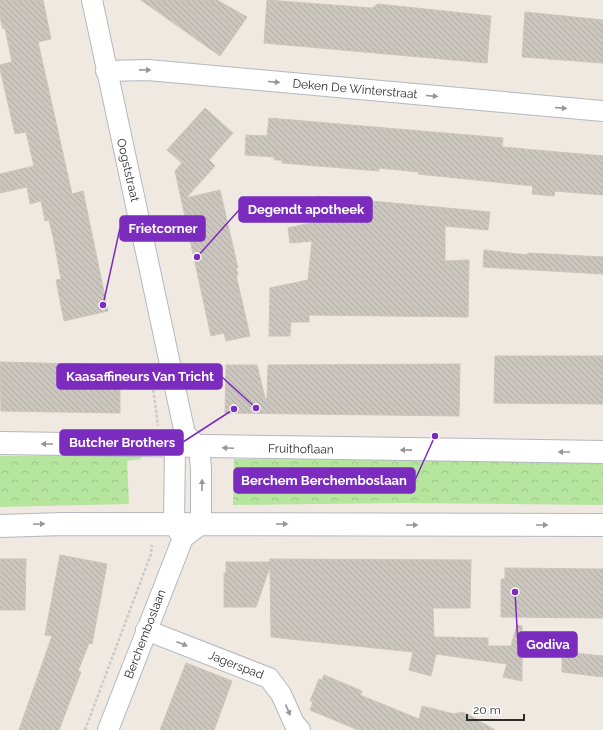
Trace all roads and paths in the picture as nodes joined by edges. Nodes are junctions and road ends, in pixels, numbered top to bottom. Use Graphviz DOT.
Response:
graph roads {
  1 [pos="92,0"];
  2 [pos="106,71"];
  3 [pos="603,111"];
  4 [pos="151,376"];
  5 [pos="0,443"];
  6 [pos="179,443"];
  7 [pos="603,452"];
  8 [pos="152,524"];
  9 [pos="201,524"];
  10 [pos="603,525"];
  11 [pos="0,526"];
  12 [pos="178,531"];
  13 [pos="146,630"];
  14 [pos="84,730"];
  15 [pos="108,730"];
  16 [pos="300,730"];
  1 -- 2 [label="street, Oogststraat"];
  2 -- 3 [label="street, Deken De Winterstraat, one-way"];
  2 -- 6 [label="street, Oogststraat"];
  4 -- 6 [label="path"];
  6 -- 5 [label="street, Fruithoflaan, one-way"];
  7 -- 6 [label="street, Fruithoflaan, one-way"];
  9 -- 6 [label="street, Oogststraat, one-way"];
  6 -- 12 [label="street, Oogststraat"];
  11 -- 8 [label="street, one-way"];
  8 -- 12 [label="street"];
  8 -- 14 [label="path"];
  9 -- 10 [label="street, one-way"];
  9 -- 12 [label="street"];
  12 -- 13 [label="street, Berchemboslaan"];
  13 -- 15 [label="street, Berchemboslaan"];
  13 -- 16 [label="street, Jagerspad, one-way"];
}
